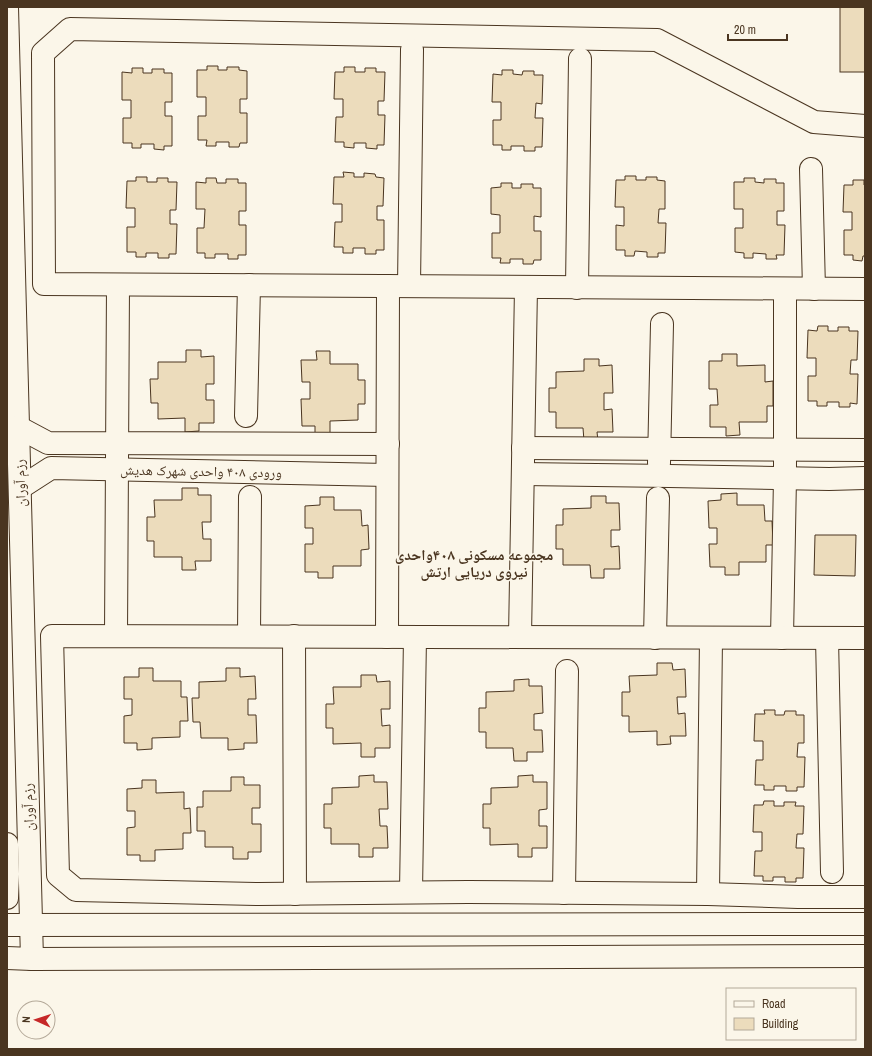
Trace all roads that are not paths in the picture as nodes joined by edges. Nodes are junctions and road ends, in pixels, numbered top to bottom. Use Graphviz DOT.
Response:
graph roads {
  1 [pos="7,7"];
  2 [pos="412,50"];
  3 [pos="580,59"];
  4 [pos="865,126"];
  5 [pos="812,169"];
  6 [pos="118,284"];
  7 [pos="248,285"];
  8 [pos="399,286"];
  9 [pos="526,287"];
  10 [pos="577,288"];
  11 [pos="784,289"];
  12 [pos="814,289"];
  13 [pos="865,290"];
  14 [pos="662,324"];
  15 [pos="246,416"];
  16 [pos="18,427"];
  17 [pos="117,443"];
  18 [pos="388,444"];
  19 [pos="524,448"];
  20 [pos="658,449"];
  21 [pos="784,449"];
  22 [pos="865,450"];
  23 [pos="117,470"];
  24 [pos="523,474"];
  25 [pos="388,476"];
  26 [pos="659,476"];
  27 [pos="785,478"];
  28 [pos="865,478"];
  29 [pos="20,488"];
  30 [pos="250,497"];
  31 [pos="658,498"];
  32 [pos="116,636"];
  33 [pos="249,636"];
  34 [pos="294,636"];
  35 [pos="387,637"];
  36 [pos="415,637"];
  37 [pos="520,637"];
  38 [pos="655,638"];
  39 [pos="711,638"];
  40 [pos="782,638"];
  41 [pos="827,638"];
  42 [pos="865,638"];
  43 [pos="567,670"];
  44 [pos="7,844"];
  45 [pos="832,872"];
  46 [pos="411,892"];
  47 [pos="564,893"];
  48 [pos="294,894"];
  49 [pos="708,894"];
  50 [pos="865,897"];
  51 [pos="7,898"];
  52 [pos="865,924"];
  53 [pos="7,925"];
  54 [pos="32,926"];
  55 [pos="865,956"];
  56 [pos="7,958"];
  57 [pos="32,959"];
  1 -- 16 [label="street, رزم آوران"];
  2 -- 8 [label="street"];
  3 -- 10 [label="street"];
  4 -- 6 [label="street"];
  5 -- 12 [label="street"];
  6 -- 7 [label="street"];
  6 -- 17 [label="street"];
  7 -- 8 [label="street"];
  7 -- 15 [label="street"];
  8 -- 9 [label="street"];
  8 -- 18 [label="street"];
  9 -- 10 [label="street"];
  9 -- 19 [label="street"];
  10 -- 11 [label="street"];
  11 -- 12 [label="street"];
  11 -- 21 [label="street"];
  12 -- 13 [label="street"];
  14 -- 20 [label="street"];
  16 -- 17 [label="street, ورودی ۴۰۸ واحدی شهرک هدیش"];
  16 -- 29 [label="street, رزم آوران"];
  17 -- 18 [label="street, ورودی ۴۰۸ واحدی شهرک هدیش"];
  17 -- 23 [label="street"];
  18 -- 25 [label="street"];
  19 -- 20 [label="street"];
  19 -- 24 [label="street"];
  20 -- 21 [label="street"];
  20 -- 26 [label="street"];
  21 -- 22 [label="street"];
  21 -- 27 [label="street"];
  23 -- 25 [label="street, ورودی ۴۰۸ واحدی شهرک هدیش"];
  23 -- 29 [label="street, ورودی ۴۰۸ واحدی شهرک هدیش"];
  23 -- 32 [label="street"];
  24 -- 26 [label="street"];
  24 -- 37 [label="street"];
  25 -- 35 [label="street"];
  26 -- 27 [label="street"];
  27 -- 28 [label="street"];
  27 -- 40 [label="street"];
  29 -- 54 [label="street, رزم آوران"];
  30 -- 33 [label="street"];
  31 -- 38 [label="street"];
  32 -- 33 [label="street"];
  32 -- 48 [label="street"];
  33 -- 34 [label="street"];
  34 -- 35 [label="street"];
  34 -- 48 [label="street"];
  35 -- 36 [label="street"];
  36 -- 37 [label="street"];
  36 -- 46 [label="street"];
  37 -- 38 [label="street"];
  38 -- 39 [label="street"];
  39 -- 40 [label="street"];
  39 -- 49 [label="street"];
  40 -- 41 [label="street"];
  41 -- 42 [label="street"];
  41 -- 45 [label="street"];
  43 -- 47 [label="street"];
  44 -- 51 [label="street, رزم آوران"];
  46 -- 47 [label="street"];
  46 -- 48 [label="street"];
  47 -- 49 [label="street"];
  49 -- 50 [label="street"];
  52 -- 54 [label="street"];
  53 -- 54 [label="street"];
  54 -- 57 [label="street, رزم آوران"];
  55 -- 57 [label="street"];
  56 -- 57 [label="street"];
}
